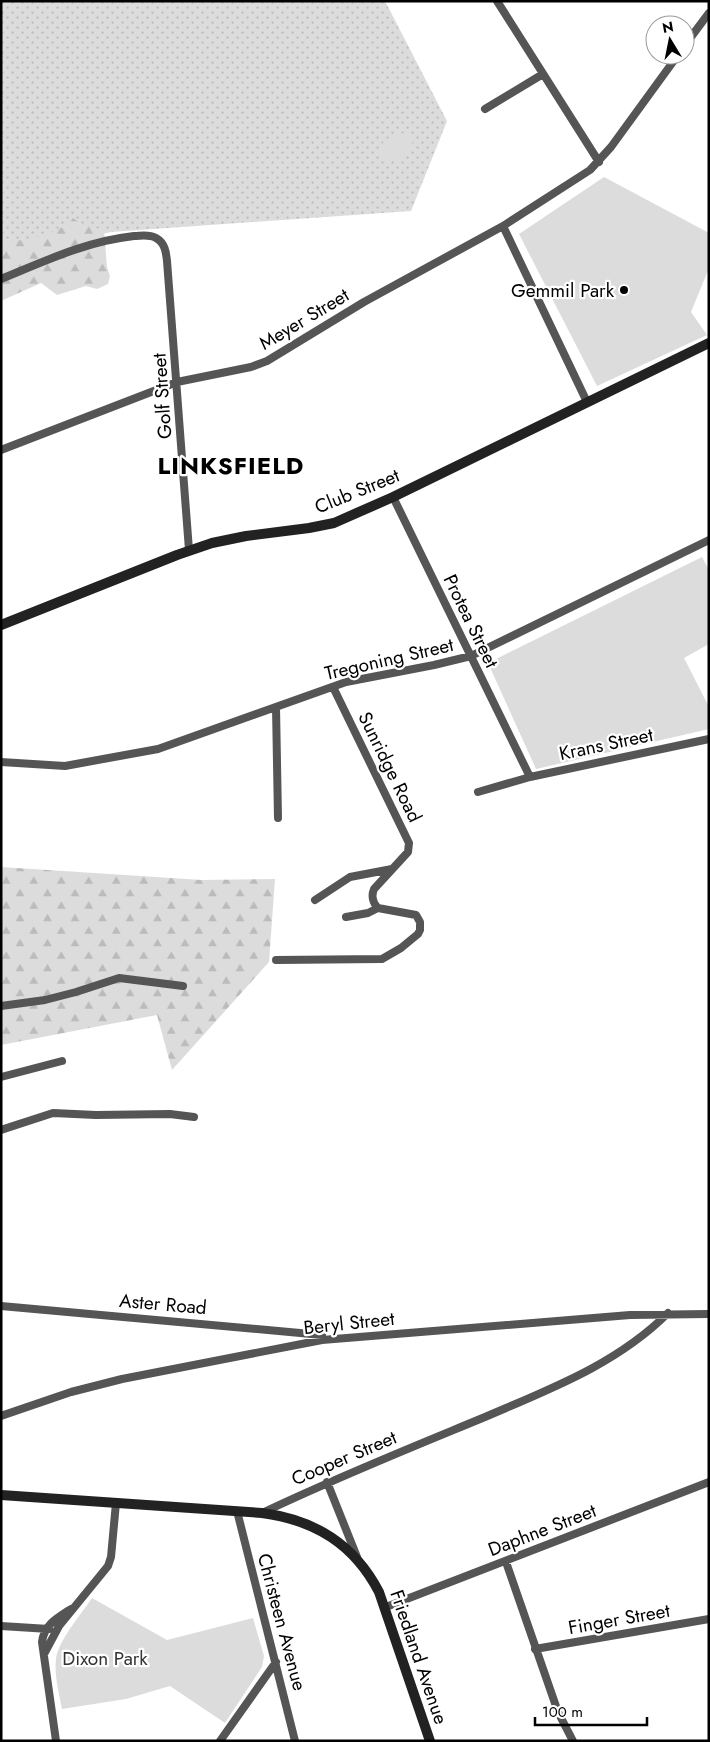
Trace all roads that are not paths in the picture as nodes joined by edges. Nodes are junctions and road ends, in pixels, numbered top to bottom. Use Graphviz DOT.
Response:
graph roads {
  1 [pos="497,1"];
  2 [pos="709,13"];
  3 [pos="695,32"];
  4 [pos="671,65"];
  5 [pos="543,74"];
  6 [pos="485,109"];
  7 [pos="599,162"];
  8 [pos="502,226"];
  9 [pos="1,279"];
  10 [pos="709,343"];
  11 [pos="177,382"];
  12 [pos="587,402"];
  13 [pos="1,450"];
  14 [pos="393,497"];
  15 [pos="709,540"];
  16 [pos="189,550"];
  17 [pos="1,625"];
  18 [pos="471,656"];
  19 [pos="333,687"];
  20 [pos="276,707"];
  21 [pos="709,739"];
  22 [pos="1,762"];
  23 [pos="530,777"];
  24 [pos="478,792"];
  25 [pos="278,818"];
  26 [pos="392,869"];
  27 [pos="315,900"];
  28 [pos="378,908"];
  29 [pos="346,917"];
  30 [pos="276,960"];
  31 [pos="183,986"];
  32 [pos="1,1006"];
  33 [pos="62,1061"];
  34 [pos="1,1077"];
  35 [pos="194,1117"];
  36 [pos="1,1130"];
  37 [pos="1,1306"];
  38 [pos="668,1313"];
  39 [pos="709,1314"];
  40 [pos="322,1337"];
  41 [pos="1,1416"];
  42 [pos="327,1482"];
  43 [pos="709,1482"];
  44 [pos="1,1495"];
  45 [pos="116,1503"];
  46 [pos="236,1511"];
  47 [pos="262,1513"];
  48 [pos="358,1560"];
  49 [pos="506,1562"];
  50 [pos="74,1607"];
  51 [pos="386,1607"];
  52 [pos="709,1619"];
  53 [pos="1,1626"];
  54 [pos="23,1628"];
  55 [pos="46,1628"];
  56 [pos="54,1635"];
  57 [pos="43,1637"];
  58 [pos="535,1649"];
  59 [pos="44,1654"];
  60 [pos="276,1662"];
  61 [pos="56,1741"];
  62 [pos="220,1741"];
  63 [pos="295,1741"];
  64 [pos="430,1741"];
  65 [pos="574,1741"];
  1 -- 5 [label="street"];
  2 -- 3 [label="street"];
  4 -- 7 [label="street, Meyer Street"];
  5 -- 6 [label="street"];
  5 -- 7 [label="street"];
  7 -- 8 [label="street, Meyer Street"];
  8 -- 11 [label="street, Meyer Street"];
  8 -- 12 [label="street"];
  9 -- 11 [label="street, Golf Street"];
  10 -- 12 [label="main road, Club Street"];
  11 -- 13 [label="street, Meyer Street"];
  11 -- 16 [label="street, Golf Street"];
  12 -- 14 [label="main road, Club Street"];
  14 -- 16 [label="main road, Club Street"];
  14 -- 18 [label="street, Protea Street"];
  15 -- 18 [label="street, Tregoning Street"];
  16 -- 17 [label="main road, Club Street"];
  18 -- 19 [label="street, Tregoning Street"];
  18 -- 23 [label="street, Protea Street"];
  19 -- 20 [label="street, Tregoning Street"];
  19 -- 26 [label="street, Sunridge Road"];
  20 -- 22 [label="street, Tregoning Street"];
  20 -- 25 [label="street"];
  21 -- 23 [label="street, Krans Street"];
  23 -- 24 [label="street, Krans Street"];
  26 -- 27 [label="street"];
  26 -- 28 [label="street, Sunridge Road"];
  28 -- 29 [label="street"];
  28 -- 30 [label="street"];
  31 -- 32 [label="street"];
  33 -- 34 [label="street"];
  35 -- 36 [label="street"];
  37 -- 40 [label="street, Aster Road"];
  38 -- 39 [label="street, Beryl Street"];
  38 -- 40 [label="street, Beryl Street"];
  38 -- 42 [label="street, Cooper Street"];
  40 -- 41 [label="street, Beryl Street"];
  42 -- 47 [label="street, Cooper Street"];
  42 -- 48 [label="street, Friedland Avenue"];
  43 -- 49 [label="street, Daphne Street"];
  44 -- 45 [label="main road, Cooper Street"];
  45 -- 46 [label="main road, Cooper Street"];
  45 -- 50 [label="street"];
  46 -- 47 [label="main road, Cooper Street"];
  46 -- 60 [label="street, Christeen Avenue"];
  47 -- 48 [label="main road, Friedland Avenue"];
  48 -- 51 [label="main road, Friedland Avenue"];
  49 -- 51 [label="street, Daphne Street"];
  49 -- 58 [label="street"];
  50 -- 55 [label="street"];
  50 -- 56 [label="street"];
  51 -- 64 [label="main road, Friedland Avenue"];
  52 -- 58 [label="street, Finger Street"];
  53 -- 54 [label="street"];
  54 -- 55 [label="street"];
  54 -- 57 [label="street"];
  55 -- 56 [label="street"];
  55 -- 57 [label="street"];
  56 -- 57 [label="street"];
  56 -- 59 [label="street"];
  57 -- 59 [label="street"];
  58 -- 65 [label="street"];
  59 -- 61 [label="street"];
  60 -- 62 [label="street"];
  60 -- 63 [label="street, Christeen Avenue"];
}
